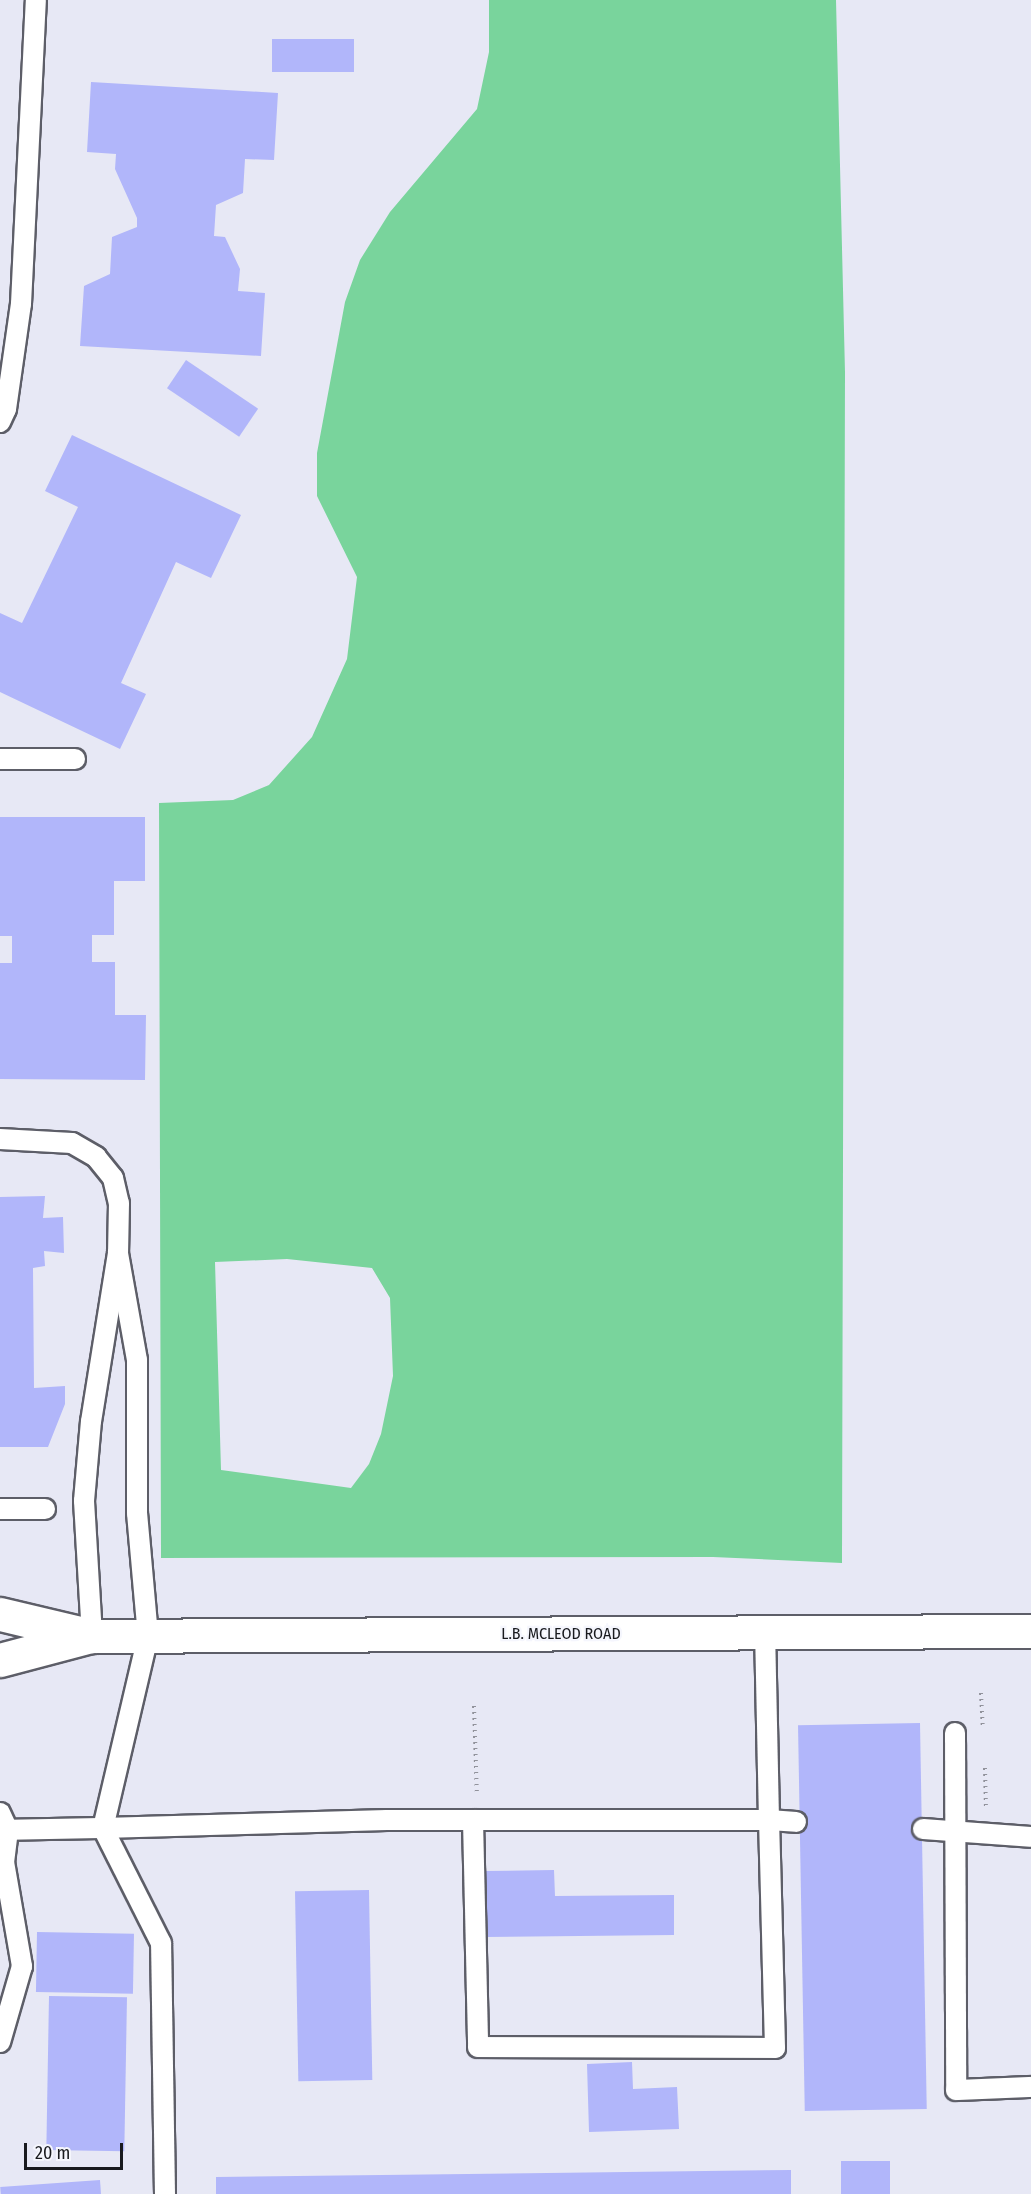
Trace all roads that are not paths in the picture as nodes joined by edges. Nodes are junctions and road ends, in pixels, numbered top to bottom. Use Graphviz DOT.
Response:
graph roads {
  1 [pos="36,0"];
  2 [pos="0,422"];
  3 [pos="0,759"];
  4 [pos="75,759"];
  5 [pos="0,1139"];
  6 [pos="118,1253"];
  7 [pos="0,1509"];
  8 [pos="45,1509"];
  9 [pos="0,1614"];
  10 [pos="1031,1631"];
  11 [pos="765,1632"];
  12 [pos="92,1636"];
  13 [pos="148,1636"];
  14 [pos="0,1660"];
  15 [pos="955,1733"];
  16 [pos="473,1820"];
  17 [pos="769,1820"];
  18 [pos="796,1822"];
  19 [pos="3,1825"];
  20 [pos="103,1828"];
  21 [pos="923,1829"];
  22 [pos="956,1830"];
  23 [pos="1031,1837"];
  24 [pos="0,2042"];
  25 [pos="1031,2087"];
  26 [pos="165,2194"];
  1 -- 2 [label="lane"];
  3 -- 4 [label="lane"];
  5 -- 6 [label="lane"];
  6 -- 12 [label="lane"];
  6 -- 13 [label="lane"];
  7 -- 8 [label="lane"];
  9 -- 12 [label="street, L.B. MCLEOD ROAD"];
  10 -- 11 [label="street, L.B. MCLEOD ROAD"];
  11 -- 13 [label="street, L.B. MCLEOD ROAD"];
  11 -- 17 [label="lane"];
  12 -- 13 [label="street, L.B. MCLEOD ROAD"];
  12 -- 14 [label="street, L.B. MCLEOD ROAD"];
  13 -- 20 [label="lane"];
  15 -- 22 [label="lane"];
  16 -- 17 [label="lane"];
  16 -- 17 [label="lane"];
  16 -- 20 [label="lane"];
  17 -- 18 [label="lane"];
  19 -- 20 [label="lane"];
  19 -- 24 [label="lane"];
  20 -- 26 [label="lane"];
  21 -- 22 [label="lane"];
  22 -- 23 [label="lane"];
  22 -- 25 [label="lane"];
}
